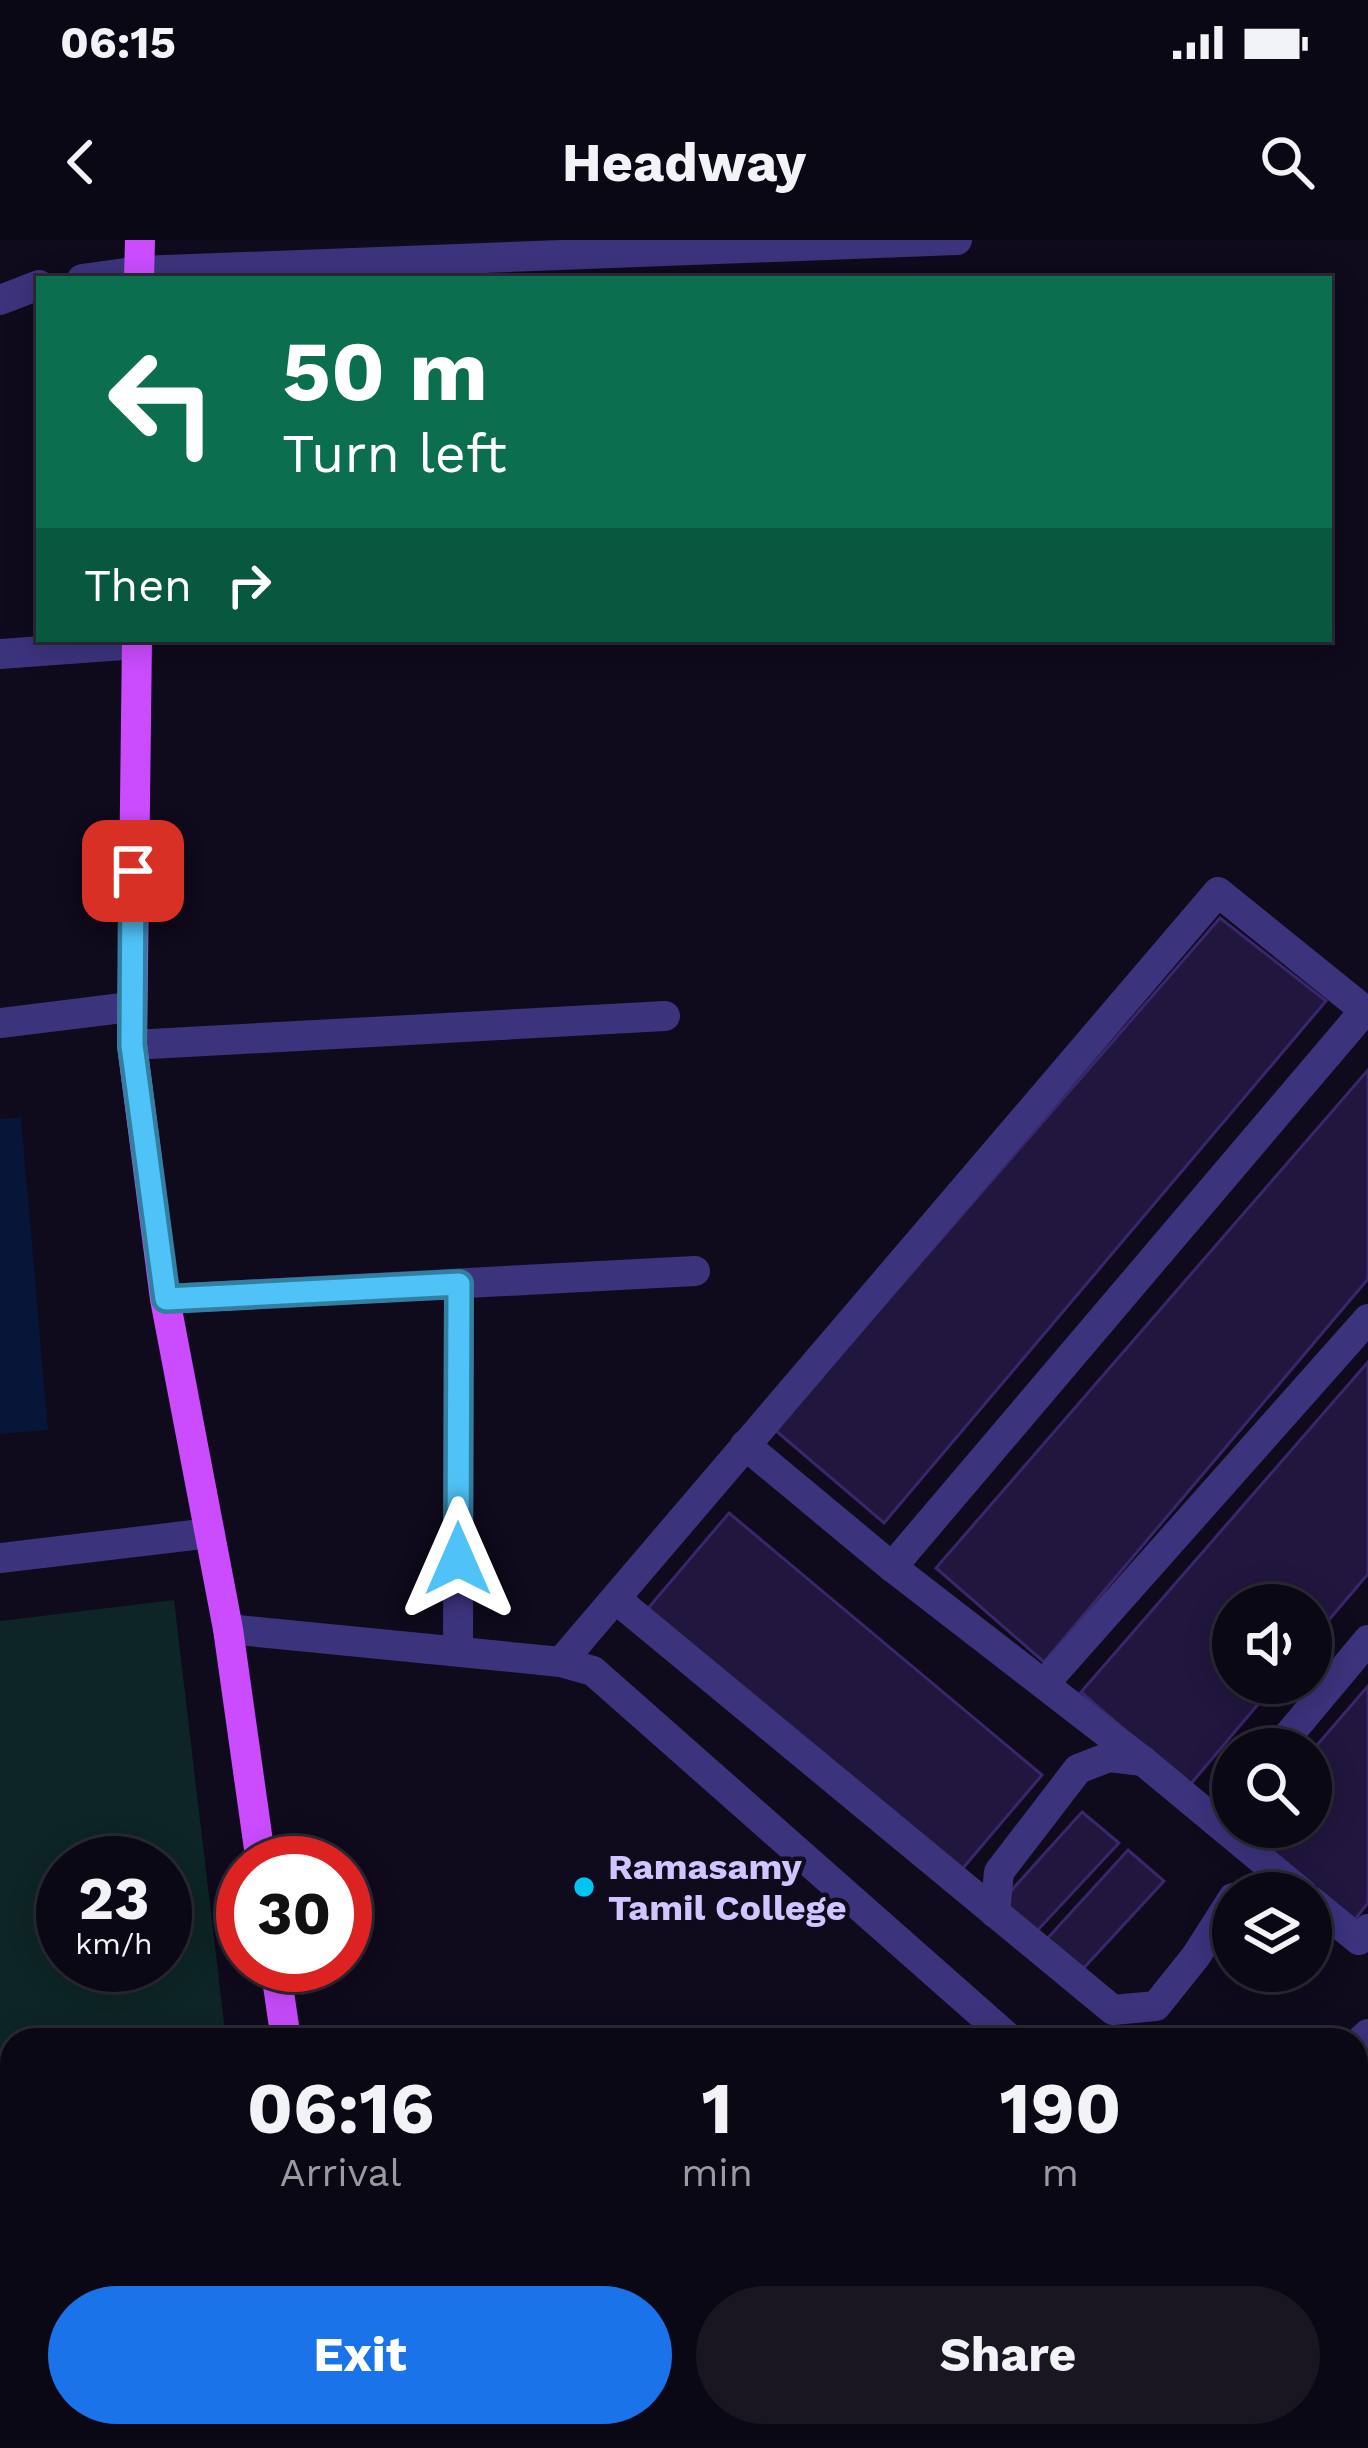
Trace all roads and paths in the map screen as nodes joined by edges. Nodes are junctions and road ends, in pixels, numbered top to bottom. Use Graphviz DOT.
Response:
graph roads {
  1 [pos="957,240"];
  2 [pos="140,263"];
  3 [pos="93,276"];
  4 [pos="36,286"];
  5 [pos="0,300"];
  6 [pos="137,642"];
  7 [pos="0,654"];
  8 [pos="130,1007"];
  9 [pos="1366,1012"];
  10 [pos="665,1016"];
  11 [pos="0,1023"];
  12 [pos="132,1045"];
  13 [pos="695,1271"];
  14 [pos="459,1284"];
  15 [pos="166,1299"];
  16 [pos="1368,1319"];
  17 [pos="745,1445"];
  18 [pos="210,1533"];
  19 [pos="0,1558"];
  20 [pos="892,1567"];
  21 [pos="617,1600"];
  22 [pos="228,1629"];
  23 [pos="1368,1640"];
  24 [pos="458,1652"];
  25 [pos="561,1662"];
  26 [pos="1044,1684"];
  27 [pos="1294,1728"];
  28 [pos="1143,1761"];
  29 [pos="1212,1804"];
  30 [pos="257,1836"];
  31 [pos="1247,1848"];
  32 [pos="1276,1872"];
  33 [pos="995,1913"];
  34 [pos="1332,1918"];
  35 [pos="1368,1928"];
  36 [pos="1212,1931"];
  37 [pos="279,1992"];
  38 [pos="284,2028"];
  39 [pos="997,2028"];
  1 -- 2 [label="street"];
  2 -- 3 [label="street"];
  4 -- 5 [label="street"];
  6 -- 7 [label="street"];
  6 -- 8 [label="main road"];
  8 -- 11 [label="street"];
  8 -- 12 [label="main road"];
  9 -- 17 [label="street"];
  9 -- 20 [label="street"];
  10 -- 12 [label="street"];
  12 -- 15 [label="main road"];
  13 -- 14 [label="street"];
  14 -- 15 [label="street"];
  14 -- 24 [label="street"];
  15 -- 18 [label="main road"];
  16 -- 26 [label="street"];
  17 -- 20 [label="street"];
  17 -- 21 [label="street"];
  18 -- 19 [label="street"];
  18 -- 22 [label="main road"];
  20 -- 26 [label="street"];
  21 -- 25 [label="street"];
  21 -- 33 [label="street"];
  22 -- 24 [label="street"];
  22 -- 30 [label="main road"];
  23 -- 27 [label="street"];
  24 -- 25 [label="street"];
  25 -- 39 [label="street"];
  26 -- 28 [label="street"];
  28 -- 29 [label="street"];
  28 -- 33 [label="street"];
  31 -- 32 [label="street"];
  33 -- 36 [label="street"];
  34 -- 35 [label="street"];
  37 -- 38 [label="main road"];
}
